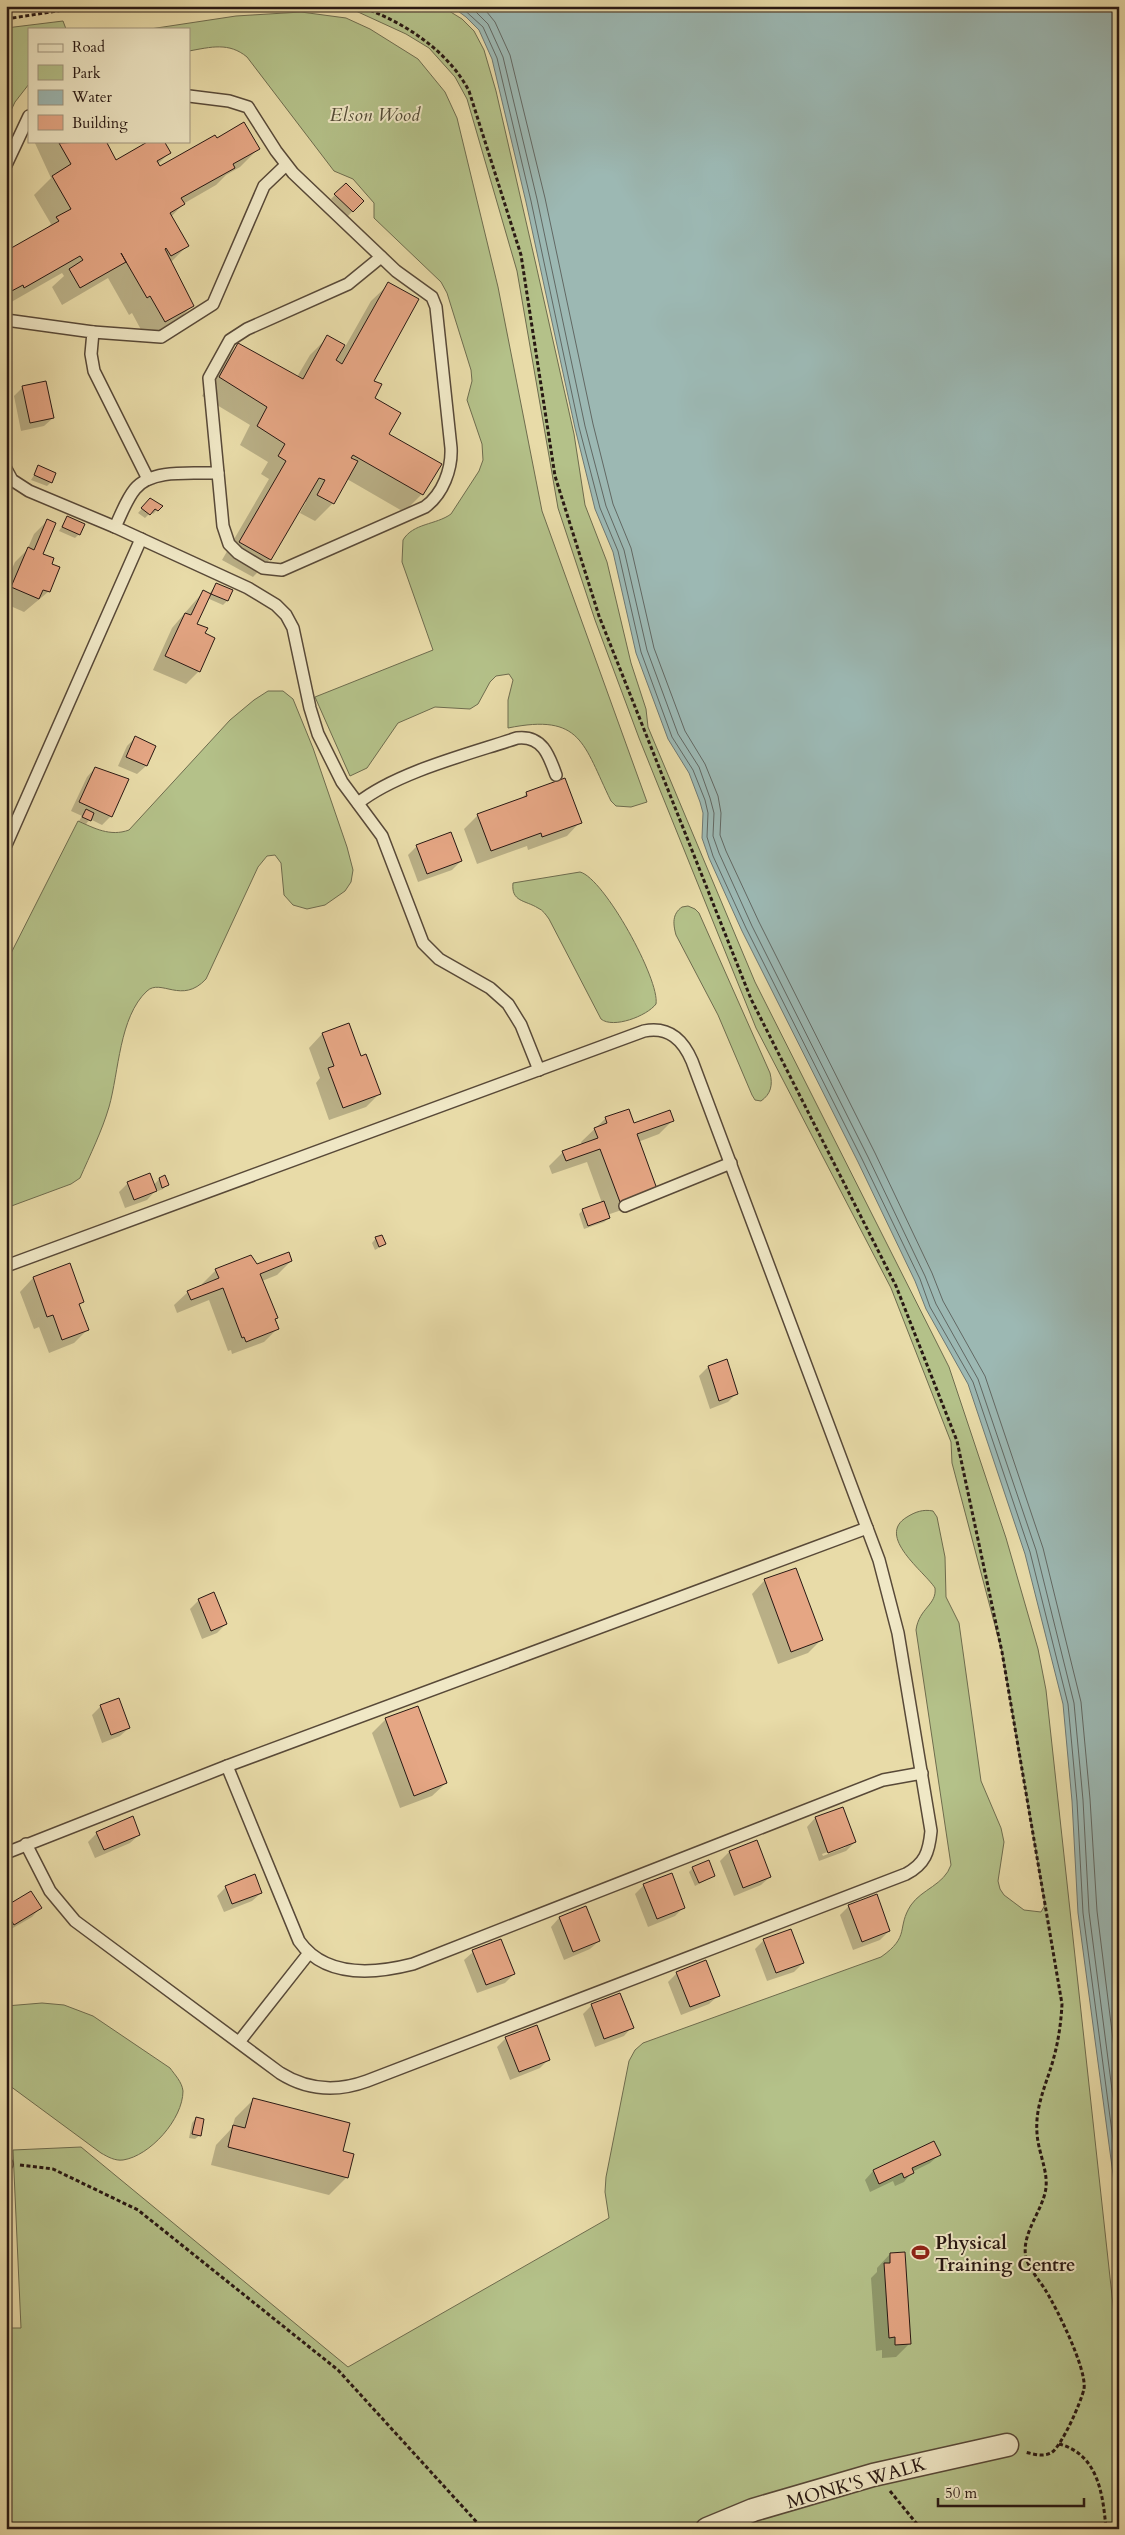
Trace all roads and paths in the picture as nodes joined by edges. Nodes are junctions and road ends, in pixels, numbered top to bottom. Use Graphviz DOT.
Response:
graph roads {
  1 [pos="89,6"];
  2 [pos="358,6"];
  3 [pos="6,19"];
  4 [pos="190,96"];
  5 [pos="28,118"];
  6 [pos="6,164"];
  7 [pos="286,165"];
  8 [pos="381,257"];
  9 [pos="6,320"];
  10 [pos="93,332"];
  11 [pos="6,469"];
  12 [pos="218,473"];
  13 [pos="148,479"];
  14 [pos="115,527"];
  15 [pos="142,539"];
  16 [pos="556,775"];
  17 [pos="358,803"];
  18 [pos="6,845"];
  19 [pos="539,1070"];
  20 [pos="731,1163"];
  21 [pos="625,1206"];
  22 [pos="6,1266"];
  23 [pos="867,1528"];
  24 [pos="227,1766"];
  25 [pos="922,1773"];
  26 [pos="26,1844"];
  27 [pos="6,1853"];
  28 [pos="308,1953"];
  29 [pos="239,2042"];
  30 [pos="7,2164"];
  31 [pos="1059,2444"];
  32 [pos="1007,2445"];
  33 [pos="873,2475"];
  34 [pos="483,2529"];
  35 [pos="707,2529"];
  36 [pos="921,2529"];
  37 [pos="1106,2529"];
  1 -- 3 [label="path"];
  2 -- 31 [label="path"];
  4 -- 7 [label="lane"];
  5 -- 6 [label="lane"];
  7 -- 8 [label="lane"];
  7 -- 10 [label="lane"];
  8 -- 12 [label="lane"];
  8 -- 12 [label="lane"];
  9 -- 10 [label="lane"];
  10 -- 13 [label="lane"];
  11 -- 14 [label="lane"];
  12 -- 13 [label="lane"];
  13 -- 14 [label="lane"];
  14 -- 15 [label="lane"];
  15 -- 17 [label="lane"];
  15 -- 18 [label="lane"];
  16 -- 17 [label="lane"];
  17 -- 19 [label="lane"];
  19 -- 20 [label="lane"];
  19 -- 22 [label="lane"];
  20 -- 21 [label="lane"];
  20 -- 23 [label="lane"];
  23 -- 24 [label="lane"];
  23 -- 25 [label="lane"];
  24 -- 26 [label="lane"];
  24 -- 28 [label="lane"];
  25 -- 28 [label="lane"];
  25 -- 29 [label="lane"];
  26 -- 27 [label="lane"];
  26 -- 29 [label="lane"];
  28 -- 29 [label="lane"];
  30 -- 34 [label="path"];
  31 -- 32 [label="path"];
  31 -- 37 [label="path"];
  32 -- 33 [label="street, MONK'S WALK"];
  33 -- 35 [label="street, MONK'S WALK"];
  33 -- 36 [label="path"];
}
